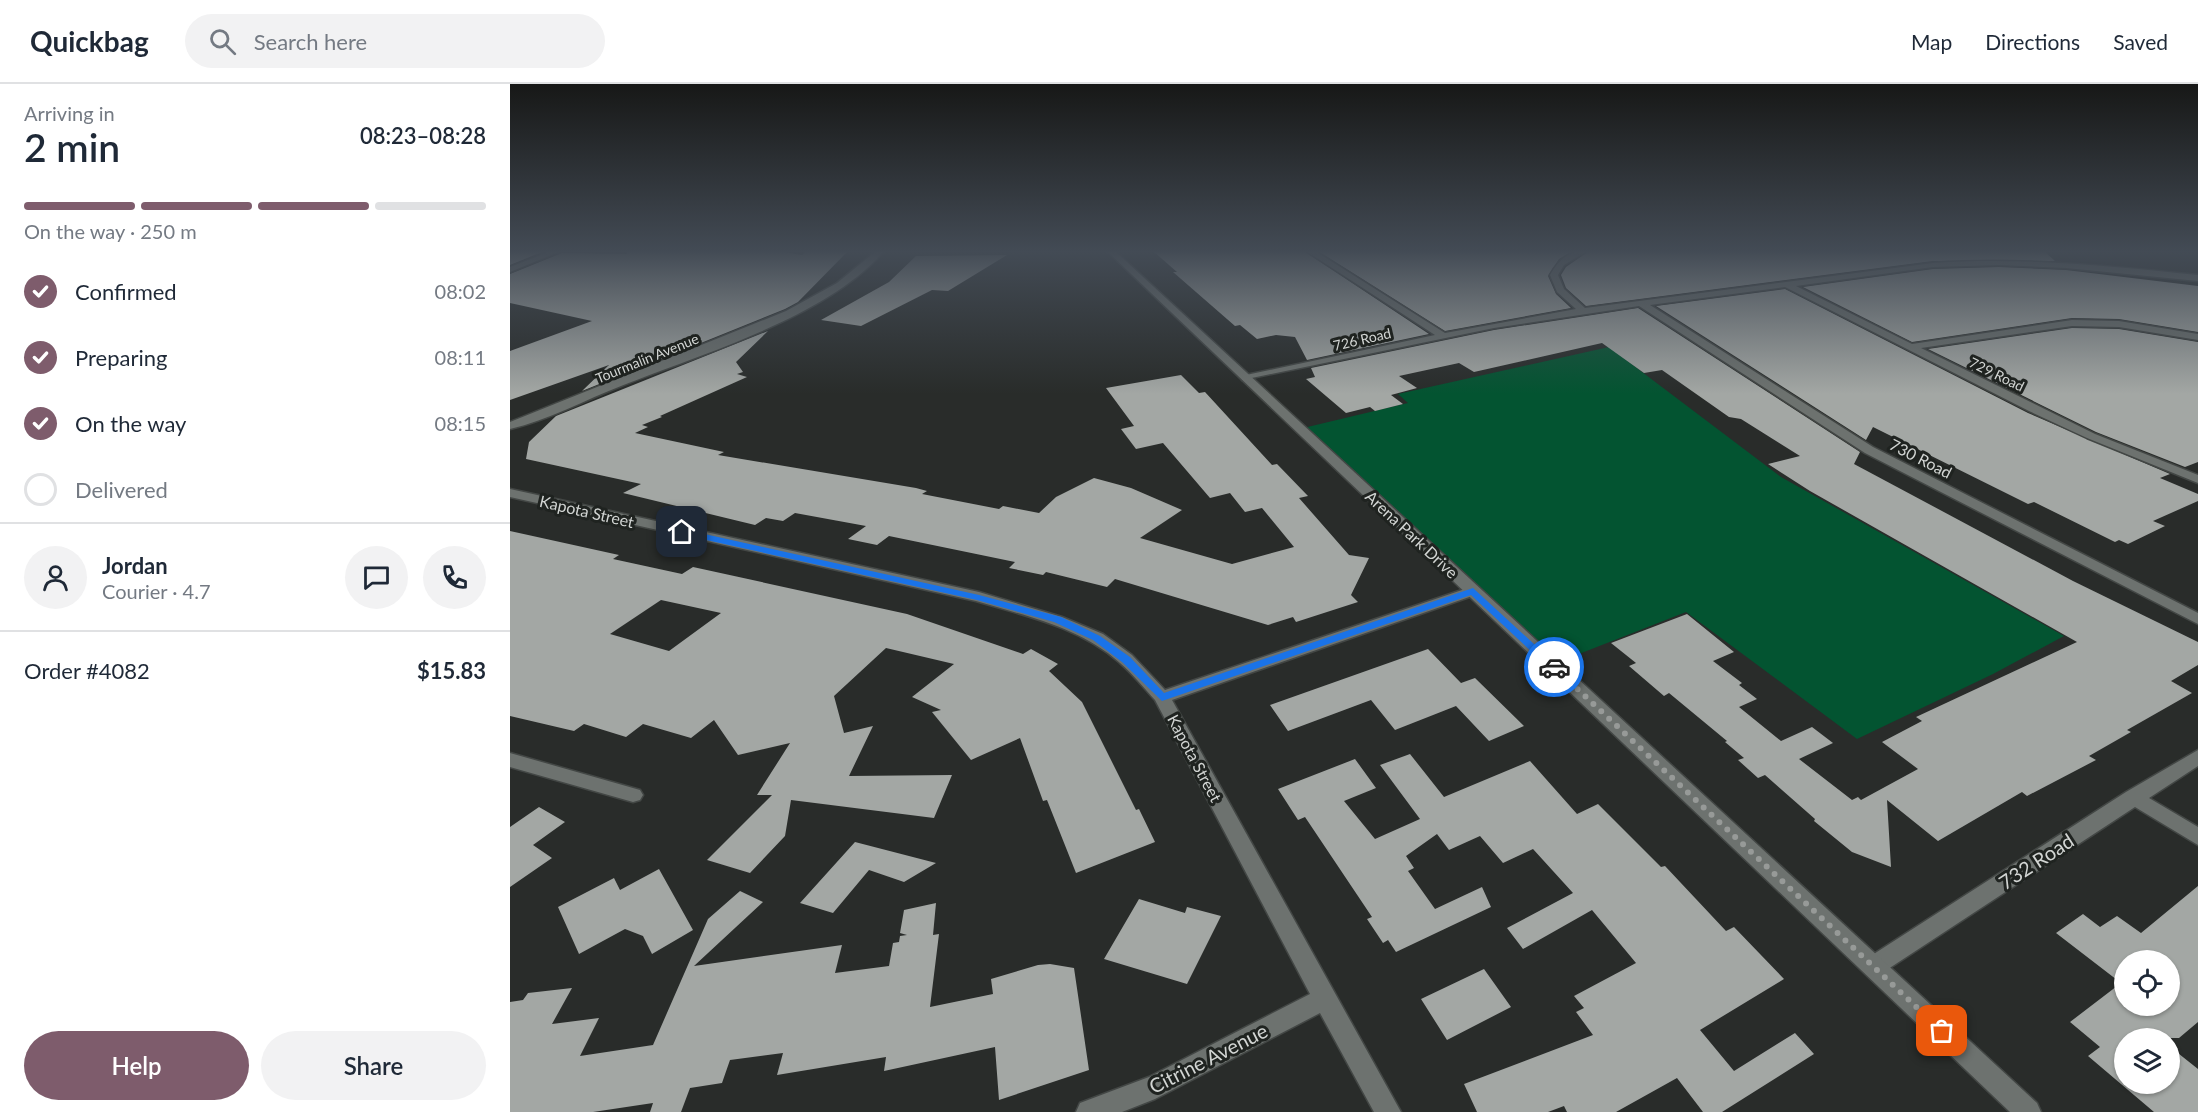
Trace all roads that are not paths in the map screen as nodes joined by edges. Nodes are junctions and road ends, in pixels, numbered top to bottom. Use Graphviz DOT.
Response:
graph roads {
  1 [pos="811,299"];
  2 [pos="1163,299"];
  3 [pos="1386,299"];
  4 [pos="1570,299"];
  5 [pos="1681,299"];
  6 [pos="1815,299"];
  7 [pos="1642,304"];
  8 [pos="1583,311"];
  9 [pos="1442,335"];
  10 [pos="2198,337"];
  11 [pos="1910,347"];
  12 [pos="1246,378"];
  13 [pos="510,426"];
  14 [pos="2198,479"];
  15 [pos="510,493"];
  16 [pos="1473,591"];
  17 [pos="2198,619"];
  18 [pos="1162,697"];
  19 [pos="2198,757"];
  20 [pos="510,760"];
  21 [pos="633,795"];
  22 [pos="2133,797"];
  23 [pos="2198,837"];
  24 [pos="1874,966"];
  25 [pos="1325,998"];
  26 [pos="1089,1112"];
  27 [pos="1388,1112"];
  28 [pos="2028,1112"];
  1 -- 13 [label="street, Tourmalin Avenue"];
  2 -- 12 [label="street, Arena Park Drive"];
  3 -- 9 [label="street"];
  4 -- 8 [label="street"];
  5 -- 7 [label="street, 726 Road"];
  6 -- 11 [label="street, 729 Road"];
  7 -- 8 [label="street, 726 Road"];
  7 -- 17 [label="street, 730 Road"];
  8 -- 9 [label="street, 726 Road"];
  9 -- 12 [label="street, 726 Road"];
  10 -- 11 [label="street"];
  11 -- 14 [label="street, 729 Road"];
  12 -- 16 [label="street, Arena Park Drive"];
  15 -- 18 [label="street, Kapota Street"];
  16 -- 18 [label="street"];
  16 -- 24 [label="street, Arena Park Drive"];
  18 -- 25 [label="street, Kapota Street"];
  19 -- 22 [label="street, 732 Road"];
  20 -- 21 [label="street"];
  22 -- 23 [label="street"];
  22 -- 24 [label="street, 732 Road"];
  24 -- 28 [label="street, Arena Park Drive"];
  25 -- 26 [label="street, Citrine Avenue"];
  25 -- 27 [label="street, Kapota Street"];
}
